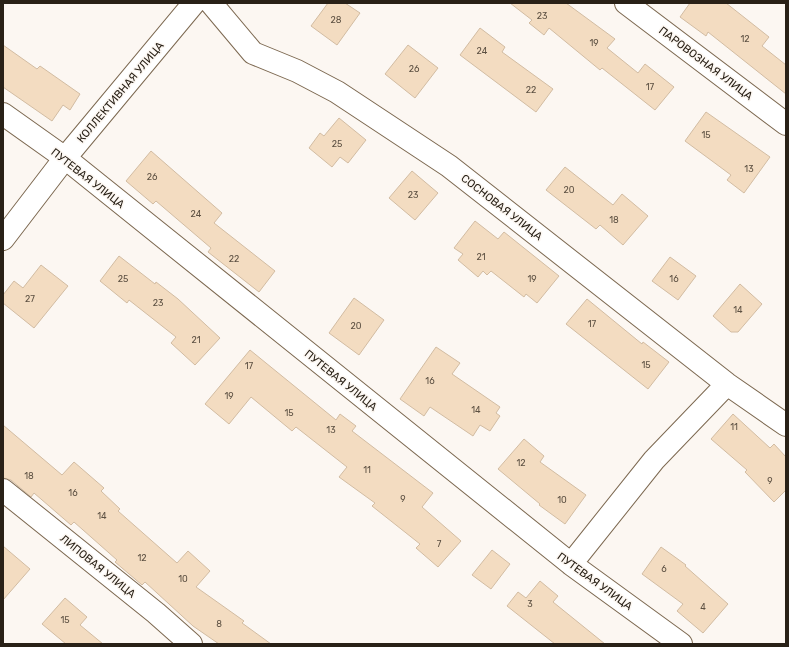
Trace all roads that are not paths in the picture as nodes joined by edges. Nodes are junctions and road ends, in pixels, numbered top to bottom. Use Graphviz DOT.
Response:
graph roads {
  1 [pos="194,3"];
  2 [pos="211,3"];
  3 [pos="626,3"];
  4 [pos="3,114"];
  5 [pos="786,124"];
  6 [pos="66,158"];
  7 [pos="3,239"];
  8 [pos="727,384"];
  9 [pos="786,425"];
  10 [pos="3,490"];
  11 [pos="571,564"];
  12 [pos="190,644"];
  13 [pos="681,644"];
  1 -- 6 [label="street, КОЛЛЕКТИВНАЯ УЛИЦА"];
  2 -- 8 [label="street, СОСНОВАЯ УЛИЦА"];
  3 -- 5 [label="street, ПАРОВОЗНАЯ УЛИЦА"];
  4 -- 6 [label="street, ПУТЕВАЯ УЛИЦА"];
  6 -- 7 [label="street, КОЛЛЕКТИВНАЯ УЛИЦА"];
  6 -- 11 [label="street, ПУТЕВАЯ УЛИЦА"];
  8 -- 9 [label="street, СОСНОВАЯ УЛИЦА"];
  8 -- 11 [label="street"];
  10 -- 12 [label="street, ЛИПОВАЯ УЛИЦА"];
  11 -- 13 [label="street, ПУТЕВАЯ УЛИЦА"];
}
